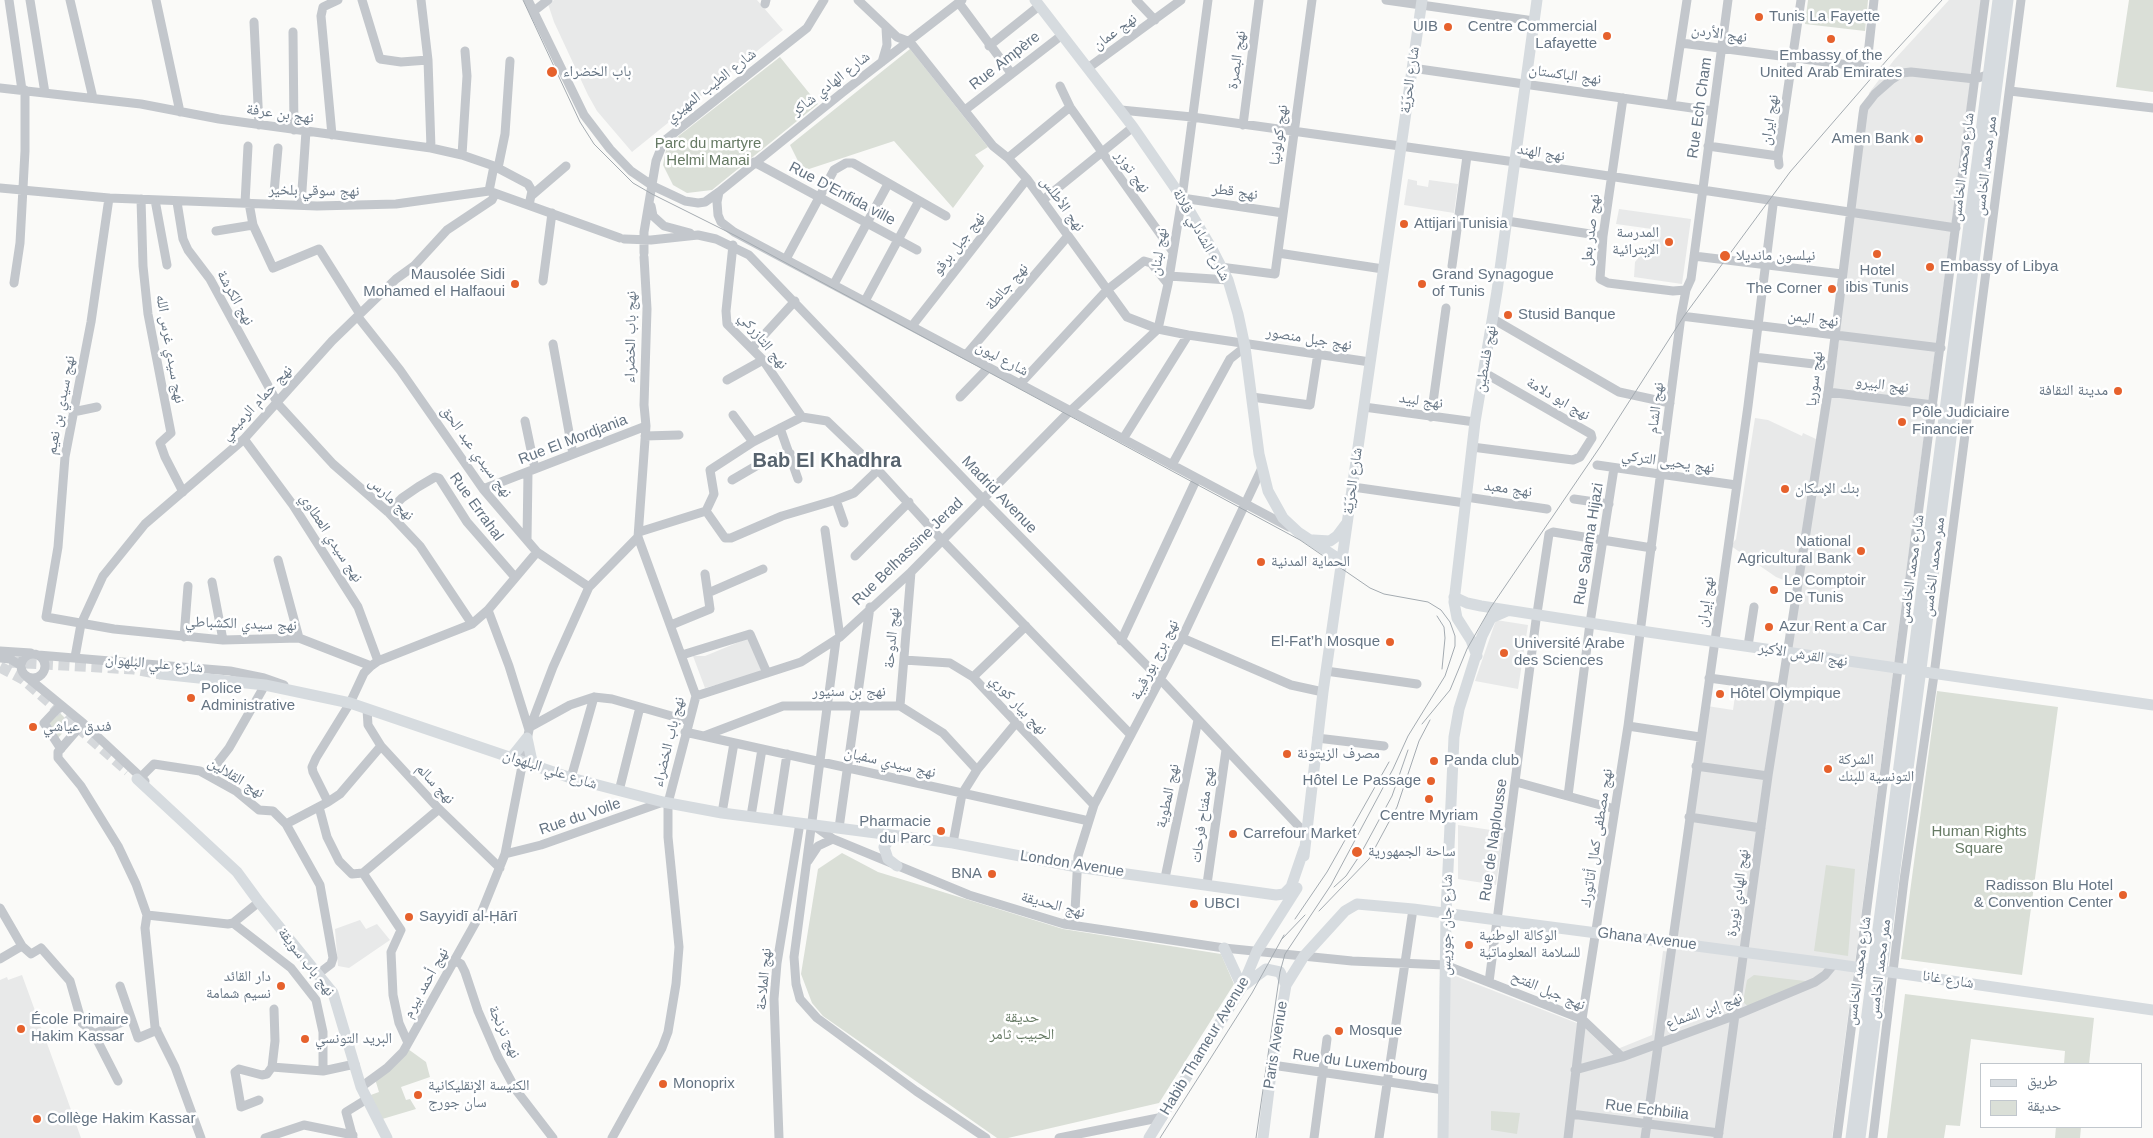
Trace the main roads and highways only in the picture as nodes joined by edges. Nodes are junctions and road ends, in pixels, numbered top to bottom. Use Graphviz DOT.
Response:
graph roads {
  1 [pos="1536,0"];
  2 [pos="1998,0"];
  3 [pos="2008,0"];
  4 [pos="1037,3"];
  5 [pos="1421,3"];
  6 [pos="1347,522"];
  7 [pos="1310,539"];
  8 [pos="1342,561"];
  9 [pos="1454,598"];
  10 [pos="1509,610"];
  11 [pos="1477,656"];
  12 [pos="1916,672"];
  13 [pos="161,674"];
  14 [pos="2153,705"];
  15 [pos="516,759"];
  16 [pos="533,766"];
  17 [pos="139,778"];
  18 [pos="805,823"];
  19 [pos="896,836"];
  20 [pos="1304,849"];
  21 [pos="897,866"];
  22 [pos="1446,913"];
  23 [pos="1224,948"];
  24 [pos="1257,951"];
  25 [pos="1744,952"];
  26 [pos="1304,956"];
  27 [pos="1882,970"];
  28 [pos="1286,985"];
  29 [pos="1242,987"];
  30 [pos="2153,1010"];
  31 [pos="387,1138"];
  32 [pos="1149,1138"];
  33 [pos="1263,1138"];
  34 [pos="1444,1138"];
  35 [pos="1851,1138"];
  36 [pos="1860,1138"];
  1 -- 9 [label="main road, نهج فلسطين"];
  2 -- 12 [label="main road, شارع محمد الخامس"];
  3 -- 12 [label="main road, شارع محمد الخامس"];
  4 -- 7 [label="main road, شارع الشادلي قلالة"];
  5 -- 6 [label="main road, شارع الحرّيّة"];
  6 -- 7 [label="main road"];
  6 -- 8 [label="main road, شارع الحرّيّة"];
  7 -- 8 [label="main road, شارع الشادلي قلالة"];
  8 -- 20 [label="main road, شارع الحرّيّة"];
  9 -- 10 [label="main road, نهج القرش الأكبر"];
  9 -- 11 [label="main road"];
  10 -- 11 [label="main road, شارع جان جوريس"];
  10 -- 12 [label="main road, نهج القرش الأكبر"];
  11 -- 22 [label="main road, شارع جان جوريس"];
  12 -- 14 [label="main road, نهج القرش الأكبر"];
  12 -- 27 [label="main road, شارع محمد الخامس"];
  13 -- 15 [label="main road, شارع علي البلهوان"];
  15 -- 16 [label="main road, شارع علي البلهوان"];
  15 -- 16 [label="main road"];
  16 -- 18 [label="main road, شارع علي البلهوان"];
  17 -- 31 [label="main road, نهج باب سويقة"];
  18 -- 19 [label="main road, London Avenue"];
  19 -- 20 [label="main road, London Avenue"];
  19 -- 21 [label="main road"];
  20 -- 24 [label="main road, شارع الحرّيّة"];
  22 -- 25 [label="main road, Ghana Avenue"];
  22 -- 26 [label="main road, Ghana Avenue"];
  22 -- 34 [label="main road, شارع جان جوريس"];
  23 -- 29 [label="main road"];
  24 -- 29 [label="main road, Habib Thameur Avenue"];
  25 -- 27 [label="main road, شارع غانا"];
  26 -- 28 [label="main road, Paris Avenue"];
  27 -- 30 [label="main road, شارع غانا"];
  27 -- 35 [label="main road, شارع محمد الخامس"];
  27 -- 36 [label="main road, شارع محمد الخامس"];
  28 -- 29 [label="main road"];
  28 -- 33 [label="main road, Paris Avenue"];
  29 -- 32 [label="main road, Habib Thameur Avenue"];
}
